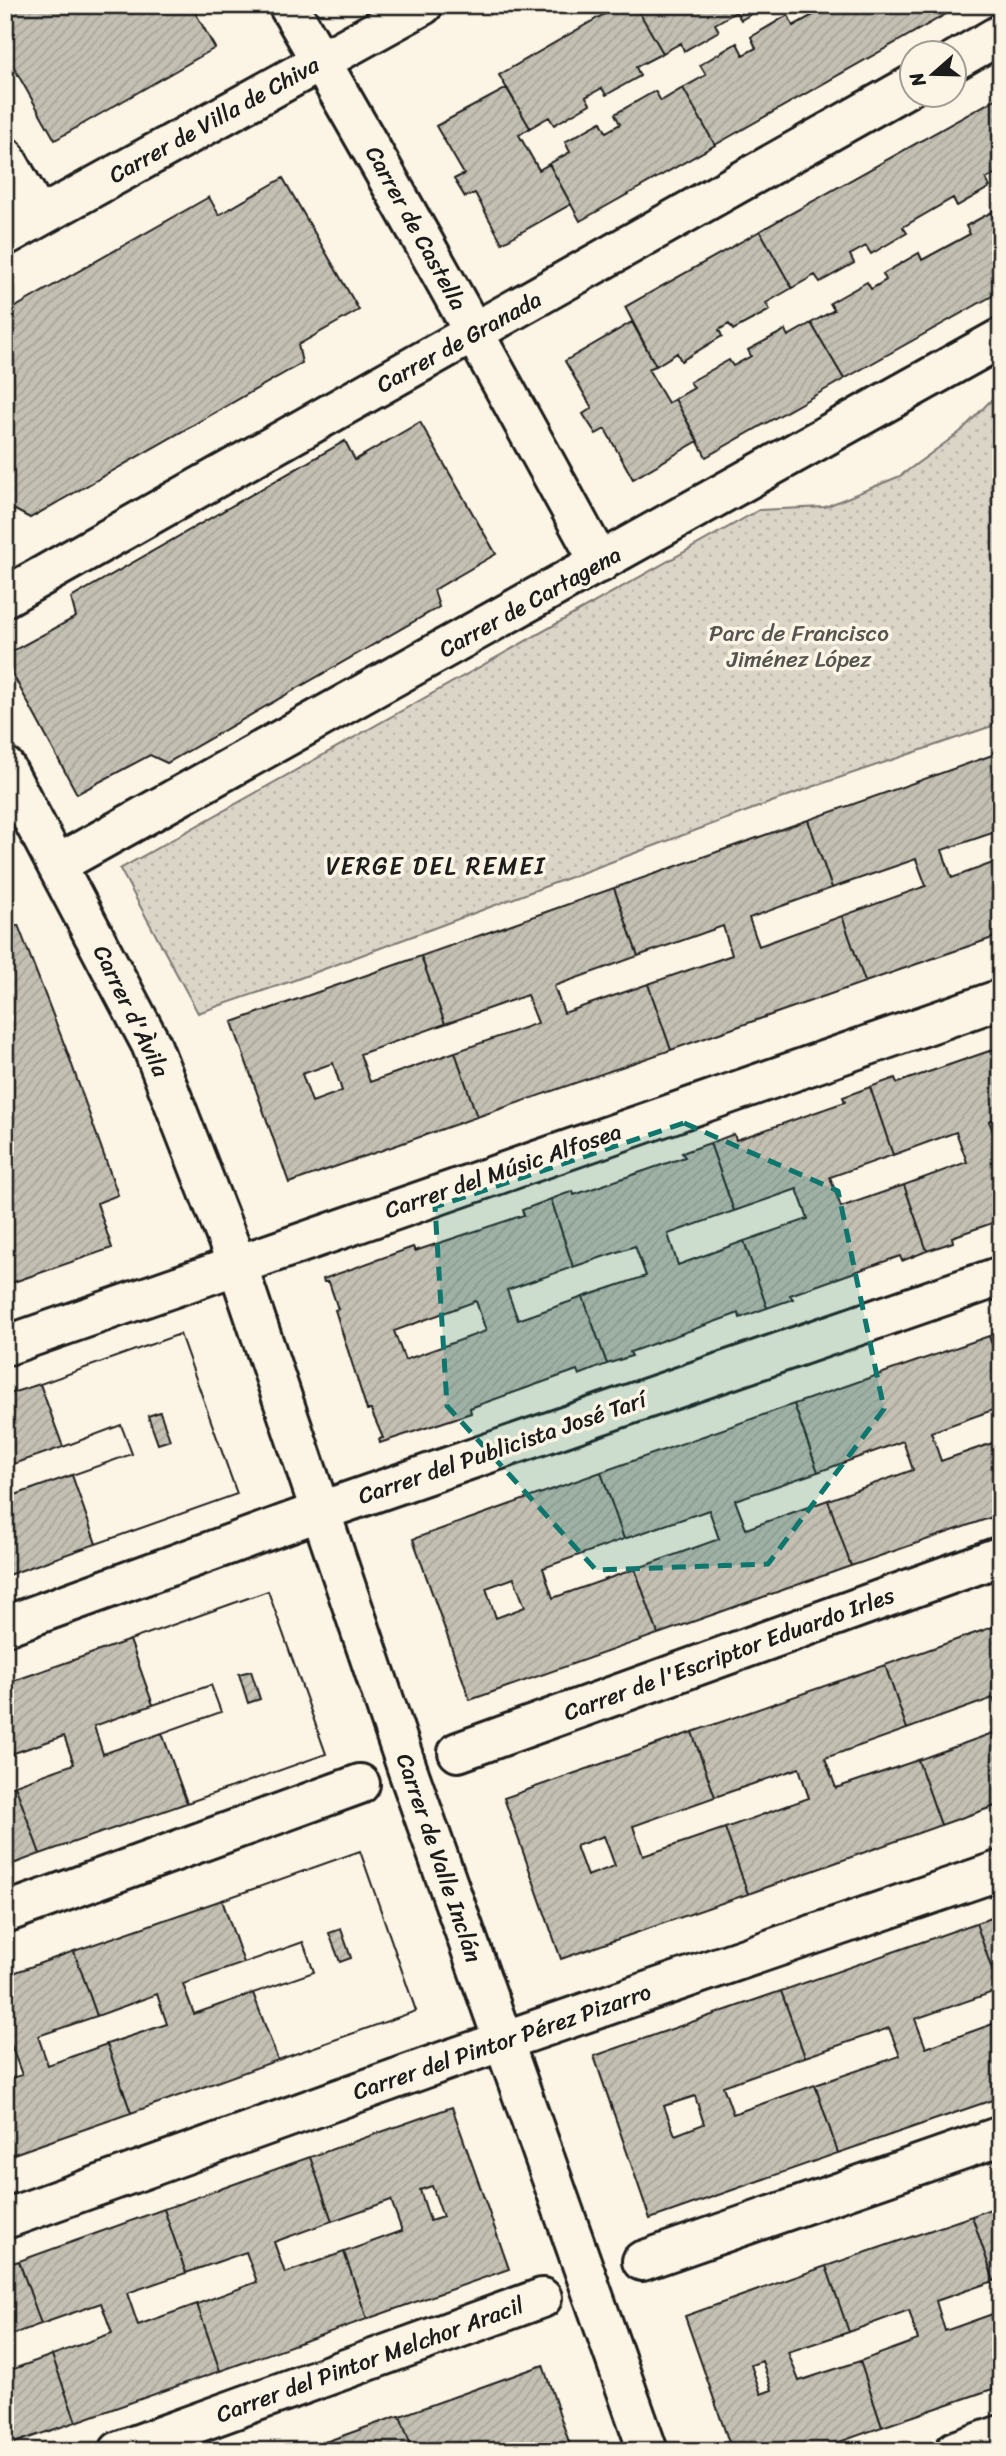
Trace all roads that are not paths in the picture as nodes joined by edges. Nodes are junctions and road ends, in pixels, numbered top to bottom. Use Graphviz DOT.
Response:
graph roads {
  1 [pos="288,5"];
  2 [pos="423,5"];
  3 [pos="1001,34"];
  4 [pos="968,53"];
  5 [pos="322,61"];
  6 [pos="898,93"];
  7 [pos="5,157"];
  8 [pos="39,217"];
  9 [pos="5,236"];
  10 [pos="475,332"];
  11 [pos="1001,338"];
  12 [pos="600,563"];
  13 [pos="5,597"];
  14 [pos="5,768"];
  15 [pos="58,864"];
  16 [pos="1001,999"];
  17 [pos="237,1264"];
  18 [pos="1001,1276"];
  19 [pos="5,1346"];
  20 [pos="321,1511"];
  21 [pos="1001,1556"];
  22 [pos="5,1626"];
  23 [pos="458,1752"];
  24 [pos="360,1784"];
  25 [pos="1001,1870"];
  26 [pos="5,1913"];
  27 [pos="504,2040"];
  28 [pos="1001,2136"];
  29 [pos="5,2219"];
  30 [pos="642,2262"];
  31 [pos="542,2298"];
  32 [pos="1001,2435"];
  33 [pos="119,2451"];
  34 [pos="648,2451"];
  35 [pos="955,2451"];
  1 -- 5 [label="street, Carrer de Castella"];
  2 -- 5 [label="street, Carrer de Villa de Chiva"];
  3 -- 4 [label="street"];
  5 -- 8 [label="street, Carrer de Villa de Chiva"];
  5 -- 10 [label="street, Carrer de Castella"];
  6 -- 10 [label="street, Carrer de Granada"];
  7 -- 8 [label="street"];
  8 -- 9 [label="street, Carrer de Villa de Chiva"];
  10 -- 12 [label="street, Carrer de Castella"];
  10 -- 13 [label="street, Carrer de Granada"];
  11 -- 12 [label="street, Carrer de Cartagena"];
  12 -- 15 [label="street, Carrer de Cartagena"];
  14 -- 15 [label="street, Carrer d'Àvila"];
  15 -- 17 [label="street, Carrer d'Àvila"];
  16 -- 17 [label="street, Carrer del Músic Alfosea"];
  17 -- 19 [label="street, Carrer del Músic Alfosea"];
  17 -- 20 [label="street, Carrer de Valle Inclán"];
  18 -- 20 [label="street, Carrer del Publicista José Tarí"];
  20 -- 22 [label="street, Carrer del Publicista José Tarí"];
  20 -- 27 [label="street, Carrer de Valle Inclán"];
  21 -- 23 [label="street, Carrer de l'Escriptor Eduardo Irles"];
  24 -- 26 [label="street"];
  25 -- 27 [label="street, Carrer del Pintor Pérez Pizarro"];
  27 -- 29 [label="street, Carrer del Pintor Pérez Pizarro"];
  27 -- 34 [label="street, Carrer de Valle Inclán"];
  28 -- 30 [label="street"];
  31 -- 33 [label="street, Carrer del Pintor Melchor Aracil"];
  32 -- 35 [label="street"];
}
